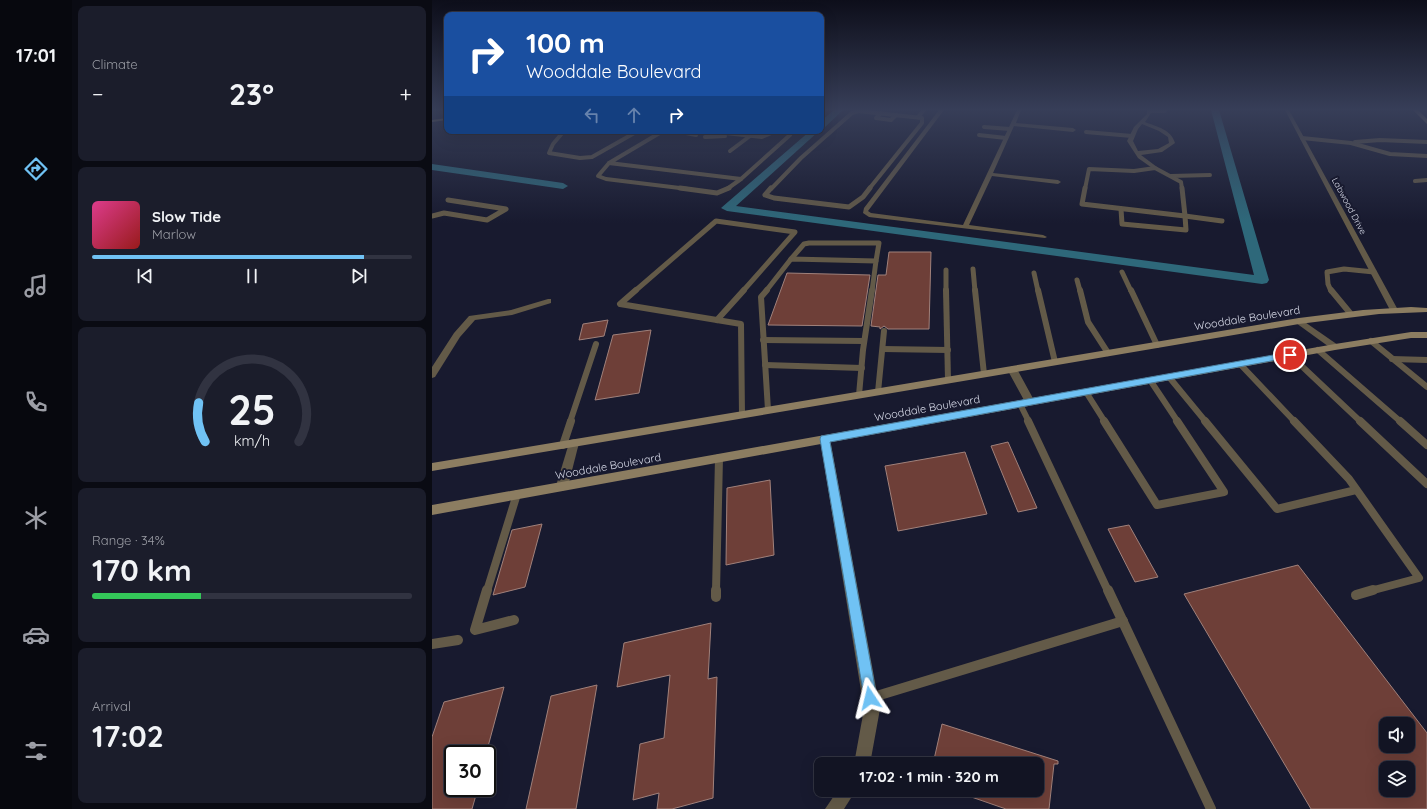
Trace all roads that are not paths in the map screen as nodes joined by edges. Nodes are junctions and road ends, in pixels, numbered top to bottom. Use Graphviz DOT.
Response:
graph roads {
  1 [pos="550,148"];
  2 [pos="610,148"];
  3 [pos="635,148"];
  4 [pos="734,148"];
  5 [pos="775,148"];
  6 [pos="813,148"];
  7 [pos="902,148"];
  8 [pos="913,148"];
  9 [pos="1002,148"];
  10 [pos="1133,148"];
  11 [pos="1166,148"];
  12 [pos="1307,148"];
  13 [pos="1370,148"];
  14 [pos="730,151"];
  15 [pos="1137,153"];
  16 [pos="1427,156"];
  17 [pos="609,163"];
  18 [pos="1155,168"];
  19 [pos="990,174"];
  20 [pos="1210,175"];
  21 [pos="1171,176"];
  22 [pos="741,179"];
  23 [pos="1427,180"];
  24 [pos="1415,181"];
  25 [pos="1058,182"];
  26 [pos="448,200"];
  27 [pos="1121,209"];
  28 [pos="432,216"];
  29 [pos="1185,217"];
  30 [pos="1222,222"];
  31 [pos="965,227"];
  32 [pos="1043,237"];
  33 [pos="791,259"];
  34 [pos="876,261"];
  35 [pos="973,269"];
  36 [pos="946,270"];
  37 [pos="1122,272"];
  38 [pos="1374,272"];
  39 [pos="1034,273"];
  40 [pos="1077,280"];
  41 [pos="548,301"];
  42 [pos="1394,310"];
  43 [pos="1427,310"];
  44 [pos="1350,313"];
  45 [pos="717,320"];
  46 [pos="1299,321"];
  47 [pos="884,331"];
  48 [pos="1427,334"];
  49 [pos="763,340"];
  50 [pos="864,341"];
  51 [pos="1371,341"];
  52 [pos="596,344"];
  53 [pos="1157,345"];
  54 [pos="1335,347"];
  55 [pos="883,349"];
  56 [pos="948,350"];
  57 [pos="1318,350"];
  58 [pos="1108,353"];
  59 [pos="1290,355"];
  60 [pos="1392,358"];
  61 [pos="1427,360"];
  62 [pos="1055,362"];
  63 [pos="1240,364"];
  64 [pos="435,365"];
  65 [pos="765,365"];
  66 [pos="862,368"];
  67 [pos="1012,369"];
  68 [pos="984,374"];
  69 [pos="432,375"];
  70 [pos="1169,377"];
  71 [pos="948,380"];
  72 [pos="1150,380"];
  73 [pos="1427,387"];
  74 [pos="878,392"];
  75 [pos="1086,392"];
  76 [pos="859,395"];
  77 [pos="1025,403"];
  78 [pos="768,410"];
  79 [pos="742,415"];
  80 [pos="825,439"];
  81 [pos="568,444"];
  82 [pos="1427,445"];
  83 [pos="719,458"];
  84 [pos="432,467"];
  85 [pos="1427,484"];
  86 [pos="562,486"];
  87 [pos="1356,490"];
  88 [pos="517,494"];
  89 [pos="432,510"];
  90 [pos="1356,595"];
  91 [pos="716,597"];
  92 [pos="514,620"];
  93 [pos="1123,622"];
  94 [pos="458,640"];
  95 [pos="432,644"];
  96 [pos="870,698"];
  97 [pos="863,757"];
  98 [pos="843,797"];
  99 [pos="834,809"];
  100 [pos="1211,809"];
  1 -- 2 [label="lane"];
  3 -- 17 [label="lane"];
  4 -- 14 [label="lane"];
  5 -- 22 [label="lane"];
  6 -- 7 [label="lane"];
  8 -- 31 [label="street"];
  9 -- 19 [label="street"];
  10 -- 15 [label="street"];
  11 -- 15 [label="street"];
  12 -- 38 [label="street, Labwood Drive"];
  13 -- 16 [label="lane"];
  15 -- 18 [label="street"];
  17 -- 22 [label="lane"];
  17 -- 22 [label="lane"];
  18 -- 21 [label="lane"];
  18 -- 27 [label="lane"];
  19 -- 25 [label="street"];
  19 -- 31 [label="street"];
  20 -- 21 [label="lane"];
  21 -- 29 [label="lane"];
  23 -- 24 [label="lane"];
  26 -- 28 [label="lane"];
  27 -- 29 [label="lane"];
  27 -- 29 [label="lane"];
  29 -- 30 [label="lane"];
  31 -- 32 [label="street"];
  33 -- 34 [label="lane"];
  33 -- 34 [label="lane"];
  33 -- 49 [label="lane"];
  34 -- 50 [label="lane"];
  35 -- 68 [label="lane"];
  36 -- 56 [label="lane"];
  37 -- 53 [label="lane"];
  38 -- 42 [label="street, Labwood Drive"];
  38 -- 44 [label="lane"];
  39 -- 62 [label="lane"];
  40 -- 58 [label="lane"];
  41 -- 64 [label="street"];
  42 -- 43 [label="street, Wooddale Boulevard"];
  42 -- 44 [label="street, Wooddale Boulevard"];
  44 -- 46 [label="street, Wooddale Boulevard"];
  45 -- 45 [label="lane"];
  45 -- 79 [label="lane"];
  46 -- 53 [label="street, Wooddale Boulevard"];
  46 -- 54 [label="street"];
  47 -- 55 [label="lane"];
  48 -- 51 [label="street, Wooddale Boulevard"];
  49 -- 50 [label="lane"];
  49 -- 65 [label="lane"];
  50 -- 66 [label="lane"];
  51 -- 54 [label="street, Wooddale Boulevard"];
  51 -- 60 [label="lane"];
  52 -- 81 [label="lane"];
  53 -- 58 [label="street, Wooddale Boulevard"];
  54 -- 57 [label="street, Wooddale Boulevard"];
  55 -- 56 [label="lane"];
  55 -- 74 [label="lane"];
  56 -- 71 [label="lane"];
  57 -- 59 [label="street, Wooddale Boulevard"];
  57 -- 82 [label="lane"];
  58 -- 62 [label="street, Wooddale Boulevard"];
  59 -- 63 [label="street, Wooddale Boulevard"];
  59 -- 85 [label="lane"];
  60 -- 61 [label="lane"];
  60 -- 73 [label="lane"];
  62 -- 67 [label="street, Wooddale Boulevard"];
  63 -- 70 [label="street, Wooddale Boulevard"];
  63 -- 87 [label="lane"];
  64 -- 69 [label="street"];
  65 -- 66 [label="lane"];
  65 -- 78 [label="lane"];
  66 -- 76 [label="lane"];
  67 -- 68 [label="street, Wooddale Boulevard"];
  67 -- 77 [label="street"];
  68 -- 71 [label="street, Wooddale Boulevard"];
  70 -- 72 [label="street, Wooddale Boulevard"];
  70 -- 87 [label="lane"];
  71 -- 74 [label="street, Wooddale Boulevard"];
  72 -- 75 [label="street, Wooddale Boulevard"];
  72 -- 75 [label="lane"];
  74 -- 76 [label="street, Wooddale Boulevard"];
  75 -- 77 [label="street, Wooddale Boulevard"];
  76 -- 78 [label="street, Wooddale Boulevard"];
  77 -- 80 [label="street, Wooddale Boulevard"];
  77 -- 93 [label="lane"];
  78 -- 79 [label="street, Wooddale Boulevard"];
  79 -- 81 [label="street, Wooddale Boulevard"];
  80 -- 83 [label="street, Wooddale Boulevard"];
  80 -- 96 [label="street"];
  81 -- 84 [label="street, Wooddale Boulevard"];
  81 -- 86 [label="street"];
  83 -- 86 [label="street, Wooddale Boulevard"];
  83 -- 91 [label="lane"];
  86 -- 88 [label="street, Wooddale Boulevard"];
  87 -- 90 [label="lane"];
  88 -- 89 [label="street, Wooddale Boulevard"];
  88 -- 92 [label="lane"];
  93 -- 96 [label="lane"];
  93 -- 100 [label="lane"];
  94 -- 95 [label="lane"];
  96 -- 97 [label="street"];
  98 -- 99 [label="street"];
}
